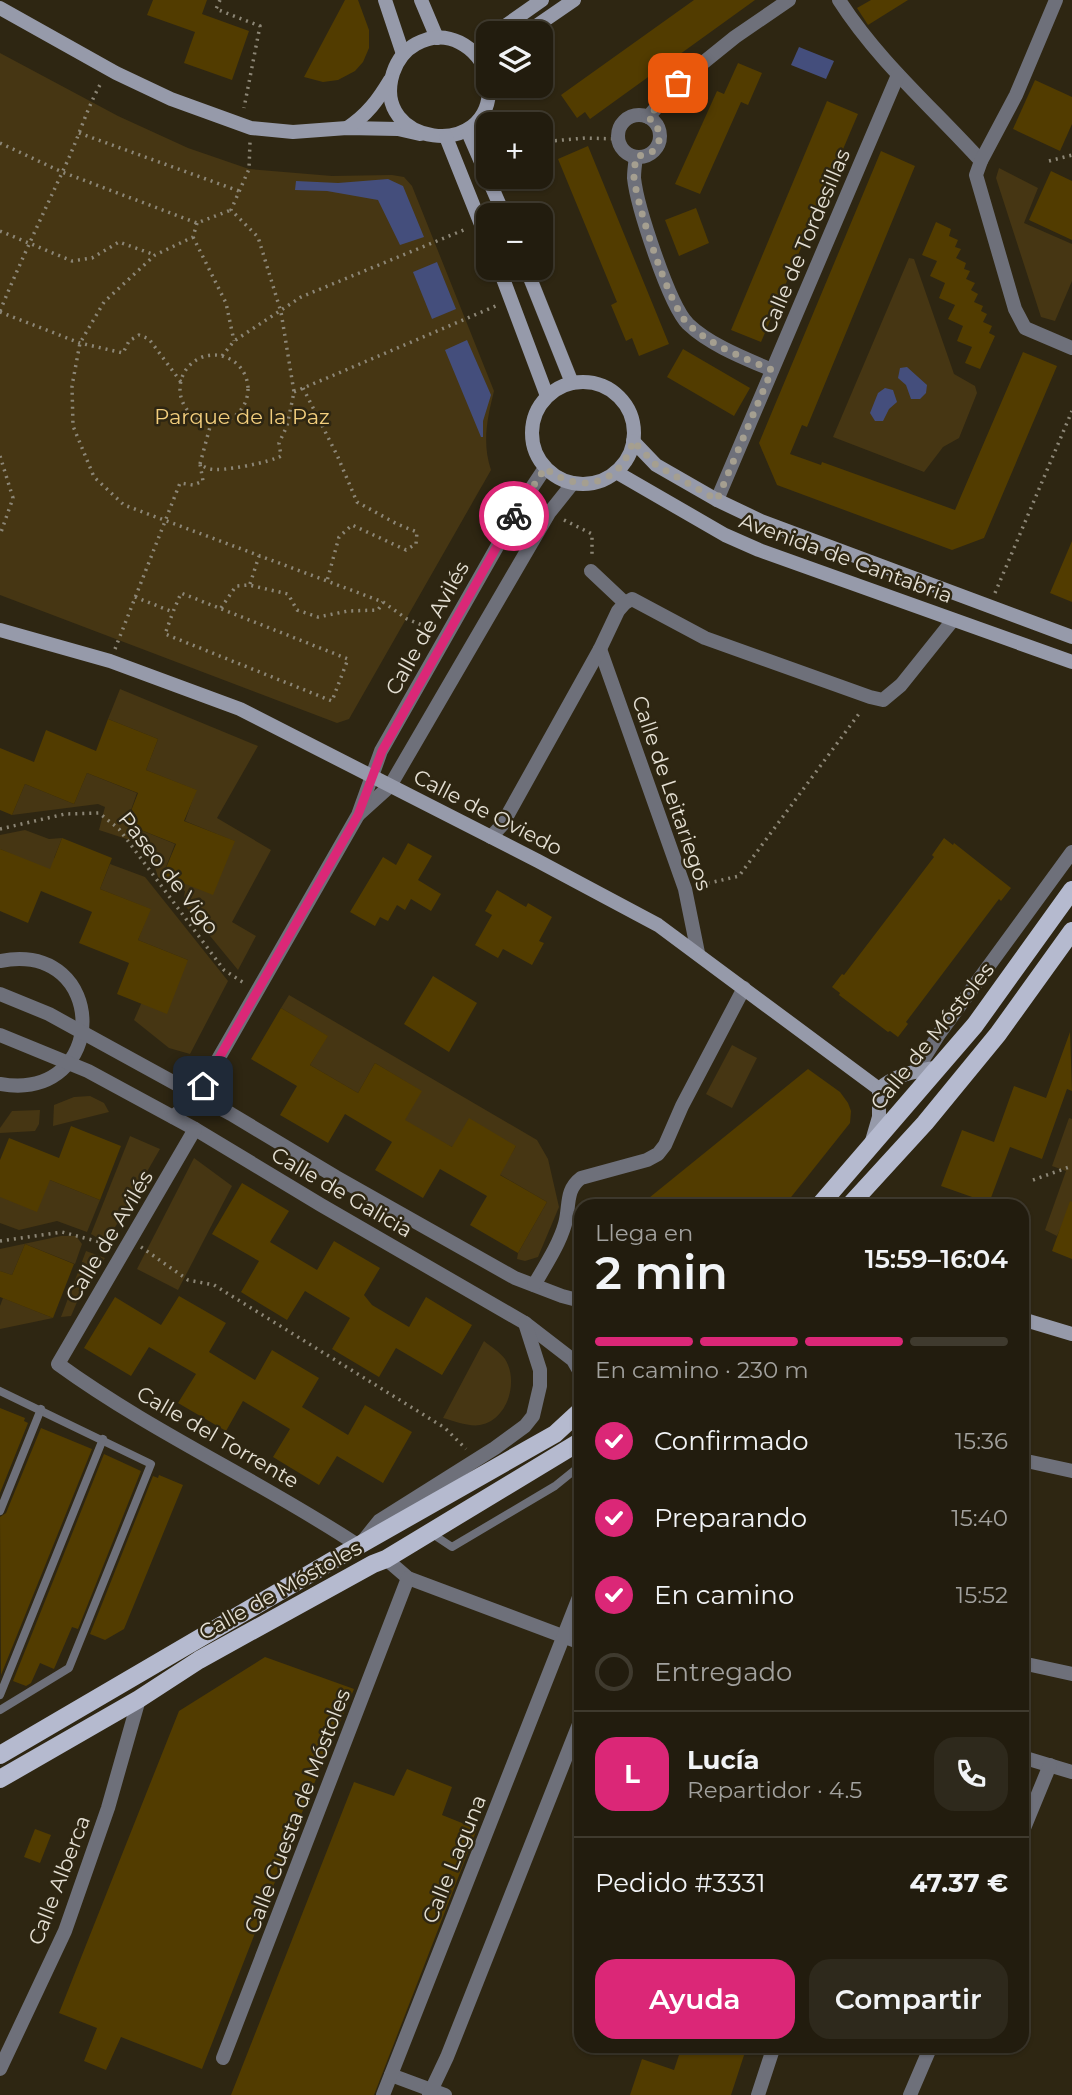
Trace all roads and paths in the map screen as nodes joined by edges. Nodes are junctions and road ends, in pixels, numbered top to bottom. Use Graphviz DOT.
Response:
graph roads {
  1 [pos="220,0"];
  2 [pos="385,0"];
  3 [pos="421,0"];
  4 [pos="542,0"];
  5 [pos="574,0"];
  6 [pos="789,0"];
  7 [pos="839,0"];
  8 [pos="1056,0"];
  9 [pos="0,8"];
  10 [pos="512,21"];
  11 [pos="543,21"];
  12 [pos="437,37"];
  13 [pos="476,46"];
  14 [pos="472,49"];
  15 [pos="403,54"];
  16 [pos="476,54"];
  17 [pos="109,70"];
  18 [pos="898,75"];
  19 [pos="390,80"];
  20 [pos="487,98"];
  21 [pos="648,117"];
  22 [pos="246,126"];
  23 [pos="347,128"];
  24 [pos="467,130"];
  25 [pos="79,133"];
  26 [pos="420,134"];
  27 [pos="446,137"];
  28 [pos="618,139"];
  29 [pos="553,141"];
  30 [pos="0,144"];
  31 [pos="1072,155"];
  32 [pos="636,157"];
  33 [pos="981,161"];
  34 [pos="1049,162"];
  35 [pos="62,172"];
  36 [pos="239,191"];
  37 [pos="499,203"];
  38 [pos="231,210"];
  39 [pos="476,211"];
  40 [pos="197,223"];
  41 [pos="476,225"];
  42 [pos="0,231"];
  43 [pos="193,237"];
  44 [pos="28,242"];
  45 [pos="155,255"];
  46 [pos="504,280"];
  47 [pos="531,280"];
  48 [pos="511,299"];
  49 [pos="0,311"];
  50 [pos="281,312"];
  51 [pos="234,341"];
  52 [pos="80,343"];
  53 [pos="1072,348"];
  54 [pos="222,356"];
  55 [pos="772,370"];
  56 [pos="181,382"];
  57 [pos="572,383"];
  58 [pos="303,388"];
  59 [pos="293,392"];
  60 [pos="547,396"];
  61 [pos="1072,411"];
  62 [pos="211,423"];
  63 [pos="633,441"];
  64 [pos="0,456"];
  65 [pos="200,464"];
  66 [pos="545,468"];
  67 [pos="616,472"];
  68 [pos="573,483"];
  69 [pos="717,500"];
  70 [pos="549,513"];
  71 [pos="163,521"];
  72 [pos="0,535"];
  73 [pos="259,556"];
  74 [pos="591,571"];
  75 [pos="327,581"];
  76 [pos="249,585"];
  77 [pos="135,597"];
  78 [pos="383,602"];
  79 [pos="625,603"];
  80 [pos="221,608"];
  81 [pos="989,608"];
  82 [pos="173,612"];
  83 [pos="953,620"];
  84 [pos="0,630"];
  85 [pos="447,634"];
  86 [pos="1072,638"];
  87 [pos="600,649"];
  88 [pos="110,660"];
  89 [pos="1072,662"];
  90 [pos="870,697"];
  91 [pos="372,776"];
  92 [pos="390,786"];
  93 [pos="358,815"];
  94 [pos="0,829"];
  95 [pos="492,836"];
  96 [pos="1072,852"];
  97 [pos="685,889"];
  98 [pos="1072,890"];
  99 [pos="1072,931"];
  100 [pos="698,953"];
  101 [pos="0,961"];
  102 [pos="744,988"];
  103 [pos="257,992"];
  104 [pos="0,994"];
  105 [pos="83,1033"];
  106 [pos="0,1035"];
  107 [pos="69,1064"];
  108 [pos="939,1068"];
  109 [pos="915,1072"];
  110 [pos="0,1084"];
  111 [pos="879,1089"];
  112 [pos="197,1096"];
  113 [pos="173,1117"];
  114 [pos="195,1129"];
  115 [pos="868,1149"];
  116 [pos="1072,1166"];
  117 [pos="1033,1180"];
  118 [pos="825,1199"];
  119 [pos="855,1199"];
  120 [pos="0,1241"];
  121 [pos="128,1244"];
  122 [pos="534,1285"];
  123 [pos="574,1299"];
  124 [pos="1029,1321"];
  125 [pos="525,1323"];
  126 [pos="1072,1334"];
  127 [pos="574,1362"];
  128 [pos="58,1363"];
  129 [pos="0,1391"];
  130 [pos="41,1409"];
  131 [pos="574,1416"];
  132 [pos="103,1439"];
  133 [pos="574,1445"];
  134 [pos="477,1459"];
  135 [pos="1029,1462"];
  136 [pos="574,1471"];
  137 [pos="1072,1471"];
  138 [pos="0,1511"];
  139 [pos="431,1533"];
  140 [pos="359,1546"];
  141 [pos="386,1559"];
  142 [pos="408,1578"];
  143 [pos="574,1610"];
  144 [pos="563,1638"];
  145 [pos="574,1641"];
  146 [pos="1029,1665"];
  147 [pos="1072,1674"];
  148 [pos="0,1695"];
  149 [pos="139,1699"];
  150 [pos="0,1710"];
  151 [pos="574,1737"];
  152 [pos="0,1755"];
  153 [pos="1029,1759"];
  154 [pos="1050,1765"];
  155 [pos="1071,1769"];
  156 [pos="0,1779"];
  157 [pos="1029,1815"];
  158 [pos="772,2053"];
  159 [pos="928,2053"];
  160 [pos="223,2058"];
  161 [pos="0,2069"];
  162 [pos="391,2075"];
  163 [pos="435,2093"];
  164 [pos="383,2095"];
  165 [pos="758,2095"];
  166 [pos="910,2095"];
  1 -- 22 [label="path"];
  2 -- 15 [label="street"];
  3 -- 12 [label="street"];
  4 -- 10 [label="street"];
  5 -- 11 [label="street"];
  6 -- 21 [label="street"];
  7 -- 18 [label="street"];
  8 -- 33 [label="street"];
  9 -- 17 [label="street"];
  12 -- 14 [label="street"];
  12 -- 15 [label="street"];
  13 -- 14 [label="street"];
  14 -- 16 [label="street"];
  15 -- 19 [label="street"];
  17 -- 22 [label="street"];
  17 -- 25 [label="path"];
  18 -- 33 [label="street"];
  18 -- 55 [label="street, Calle de Tordesillas"];
  19 -- 23 [label="street"];
  19 -- 26 [label="street"];
  20 -- 24 [label="street"];
  21 -- 28 [label="street"];
  21 -- 32 [label="street"];
  22 -- 23 [label="street"];
  22 -- 36 [label="path"];
  23 -- 26 [label="street"];
  24 -- 27 [label="street"];
  24 -- 37 [label="street"];
  25 -- 35 [label="path"];
  25 -- 36 [label="path"];
  26 -- 27 [label="street"];
  27 -- 39 [label="street"];
  28 -- 29 [label="path"];
  28 -- 32 [label="street"];
  30 -- 35 [label="path"];
  31 -- 34 [label="path"];
  32 -- 55 [label="street"];
  33 -- 53 [label="street"];
  35 -- 40 [label="path"];
  35 -- 44 [label="path"];
  36 -- 38 [label="path"];
  38 -- 40 [label="path"];
  38 -- 50 [label="path"];
  40 -- 43 [label="path"];
  41 -- 50 [label="path"];
  42 -- 44 [label="path"];
  43 -- 45 [label="path"];
  43 -- 51 [label="path"];
  44 -- 45 [label="path"];
  44 -- 49 [label="path"];
  45 -- 52 [label="path"];
  46 -- 48 [label="street"];
  47 -- 57 [label="street"];
  48 -- 58 [label="path"];
  48 -- 60 [label="street"];
  49 -- 52 [label="path"];
  50 -- 51 [label="path"];
  50 -- 59 [label="path"];
  51 -- 54 [label="path"];
  52 -- 56 [label="path"];
  52 -- 71 [label="path"];
  54 -- 56 [label="path"];
  54 -- 62 [label="path"];
  55 -- 69 [label="street, Calle de Tordesillas"];
  56 -- 62 [label="path"];
  57 -- 60 [label="street"];
  57 -- 63 [label="street"];
  58 -- 59 [label="path"];
  58 -- 75 [label="path"];
  59 -- 65 [label="path"];
  60 -- 66 [label="street"];
  61 -- 81 [label="path"];
  62 -- 65 [label="path"];
  63 -- 67 [label="street"];
  63 -- 69 [label="street, Avenida de Cantabria"];
  64 -- 72 [label="path"];
  65 -- 71 [label="path"];
  66 -- 68 [label="street"];
  66 -- 85 [label="street, Calle de Avilés"];
  67 -- 68 [label="street"];
  67 -- 83 [label="street, Avenida de Cantabria"];
  68 -- 70 [label="street, Calle de Avilés"];
  69 -- 81 [label="street, Avenida de Cantabria"];
  70 -- 74 [label="path"];
  70 -- 92 [label="street, Calle de Avilés"];
  71 -- 73 [label="path"];
  71 -- 77 [label="path"];
  73 -- 75 [label="path"];
  73 -- 76 [label="path"];
  74 -- 79 [label="street"];
  75 -- 78 [label="path"];
  76 -- 78 [label="path"];
  76 -- 80 [label="path"];
  77 -- 82 [label="path"];
  77 -- 88 [label="path"];
  78 -- 85 [label="path"];
  79 -- 87 [label="street"];
  79 -- 90 [label="street"];
  80 -- 82 [label="path"];
  80 -- 82 [label="path"];
  81 -- 86 [label="street, Avenida de Cantabria"];
  83 -- 89 [label="street, Avenida de Cantabria"];
  83 -- 90 [label="street"];
  84 -- 88 [label="street, Calle de Oviedo"];
  85 -- 91 [label="street, Calle de Avilés"];
  87 -- 95 [label="street"];
  87 -- 97 [label="street, Calle de Leitariegos"];
  88 -- 91 [label="street, Calle de Oviedo"];
  90 -- 97 [label="path"];
  91 -- 92 [label="street, Calle de Oviedo"];
  91 -- 93 [label="street, Calle de Avilés"];
  92 -- 93 [label="street, Calle de Avilés"];
  92 -- 95 [label="street, Calle de Oviedo"];
  93 -- 103 [label="street, Calle de Avilés"];
  94 -- 103 [label="path, Paseo de Vigo"];
  95 -- 100 [label="street, Calle de Oviedo"];
  96 -- 109 [label="street, Calle de Móstoles"];
  97 -- 100 [label="street, Calle de Leitariegos"];
  98 -- 108 [label="main road, Calle de Móstoles"];
  99 -- 119 [label="main road"];
  100 -- 102 [label="street, Calle de Oviedo"];
  101 -- 105 [label="street"];
  102 -- 111 [label="street, Calle de Oviedo"];
  102 -- 122 [label="street"];
  103 -- 112 [label="street, Calle de Avilés"];
  104 -- 105 [label="street, Calle de Galicia"];
  105 -- 107 [label="street"];
  105 -- 112 [label="street, Calle de Galicia"];
  106 -- 107 [label="street, Calle de Galicia"];
  107 -- 110 [label="street"];
  107 -- 113 [label="street, Calle de Galicia"];
  108 -- 109 [label="street"];
  108 -- 115 [label="main road, Calle de Móstoles"];
  109 -- 111 [label="street"];
  111 -- 115 [label="street"];
  112 -- 113 [label="street, Calle de Avilés"];
  112 -- 122 [label="street, Calle de Galicia"];
  113 -- 114 [label="street, Calle de Galicia"];
  114 -- 121 [label="street, Calle de Avilés"];
  114 -- 125 [label="street, Calle de Galicia"];
  115 -- 118 [label="main road, Calle de Móstoles"];
  116 -- 117 [label="path"];
  120 -- 121 [label="path"];
  121 -- 128 [label="street, Calle de Avilés"];
  121 -- 134 [label="path"];
  122 -- 123 [label="street, Calle de Galicia"];
  124 -- 126 [label="street"];
  125 -- 127 [label="street, Calle de Galicia"];
  125 -- 134 [label="street, Calle de Móstoles"];
  128 -- 140 [label="street, Calle del Torrente"];
  129 -- 130 [label="lane"];
  130 -- 132 [label="lane"];
  130 -- 138 [label="lane"];
  131 -- 140 [label="main road, Calle de Móstoles"];
  132 -- 148 [label="lane"];
  132 -- 150 [label="lane"];
  133 -- 139 [label="main road, Calle de Móstoles"];
  134 -- 140 [label="street, Calle de Móstoles"];
  135 -- 137 [label="street"];
  136 -- 139 [label="lane"];
  139 -- 141 [label="main road, Calle de Móstoles"];
  140 -- 152 [label="main road, Calle de Móstoles"];
  141 -- 142 [label="street"];
  141 -- 149 [label="main road, Calle de Móstoles"];
  142 -- 144 [label="street"];
  142 -- 160 [label="street, Calle Cuesta de Móstoles"];
  143 -- 144 [label="street, Calle Laguna"];
  144 -- 145 [label="street"];
  144 -- 162 [label="street, Calle Laguna"];
  146 -- 147 [label="street"];
  149 -- 156 [label="main road, Calle de Móstoles"];
  149 -- 161 [label="street, Calle Alberca"];
  151 -- 163 [label="street"];
  153 -- 154 [label="street"];
  154 -- 155 [label="street"];
  154 -- 157 [label="street"];
  158 -- 165 [label="street"];
  159 -- 166 [label="street"];
  162 -- 163 [label="street"];
  162 -- 164 [label="street, Calle Laguna"];
}
